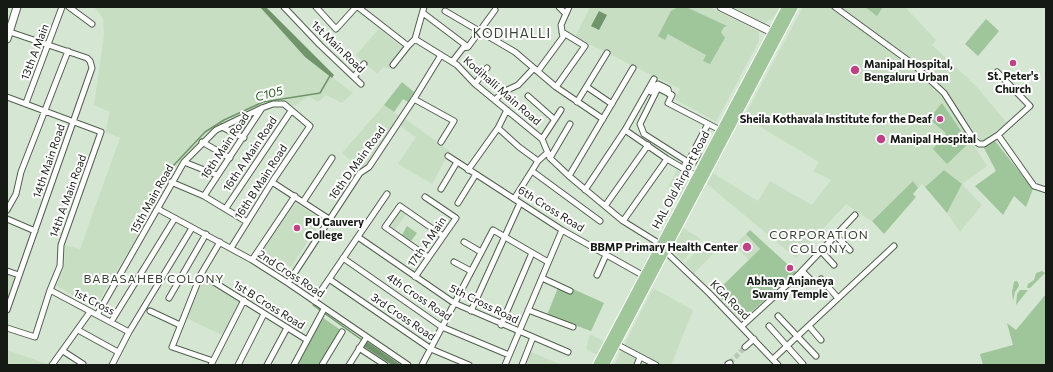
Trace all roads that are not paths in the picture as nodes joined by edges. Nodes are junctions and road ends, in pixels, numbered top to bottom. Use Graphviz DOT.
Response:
graph roads {
  1 [pos="17,7"];
  2 [pos="62,7"];
  3 [pos="69,7"];
  4 [pos="284,7"];
  5 [pos="316,7"];
  6 [pos="424,7"];
  7 [pos="559,7"];
  8 [pos="569,7"];
  9 [pos="722,7"];
  10 [pos="786,7"];
  11 [pos="794,7"];
  12 [pos="835,7"];
  13 [pos="354,8"];
  14 [pos="495,10"];
  15 [pos="445,11"];
  16 [pos="423,13"];
  17 [pos="566,14"];
  18 [pos="92,24"];
  19 [pos="8,31"];
  20 [pos="479,31"];
  21 [pos="562,32"];
  22 [pos="773,35"];
  23 [pos="7,39"];
  24 [pos="415,39"];
  25 [pos="49,45"];
  26 [pos="408,46"];
  27 [pos="468,47"];
  28 [pos="68,51"];
  29 [pos="607,54"];
  30 [pos="441,56"];
  31 [pos="452,62"];
  32 [pos="364,64"];
  33 [pos="393,65"];
  34 [pos="486,68"];
  35 [pos="633,68"];
  36 [pos="536,70"];
  37 [pos="997,72"];
  38 [pos="354,77"];
  39 [pos="654,79"];
  40 [pos="361,84"];
  41 [pos="475,84"];
  42 [pos="556,87"];
  43 [pos="587,87"];
  44 [pos="651,92"];
  45 [pos="669,94"];
  46 [pos="528,96"];
  47 [pos="7,97"];
  48 [pos="414,99"];
  49 [pos="495,100"];
  50 [pos="577,102"];
  51 [pos="26,103"];
  52 [pos="612,104"];
  53 [pos="262,108"];
  54 [pos="44,110"];
  55 [pos="507,110"];
  56 [pos="561,110"];
  57 [pos="292,111"];
  58 [pos="554,119"];
  59 [pos="603,119"];
  60 [pos="74,120"];
  61 [pos="570,124"];
  62 [pos="708,124"];
  63 [pos="310,126"];
  64 [pos="222,127"];
  65 [pos="498,128"];
  66 [pos="625,130"];
  67 [pos="720,130"];
  68 [pos="998,135"];
  69 [pos="244,138"];
  70 [pos="542,139"];
  71 [pos="202,142"];
  72 [pos="440,142"];
  73 [pos="648,145"];
  74 [pos="696,147"];
  75 [pos="547,153"];
  76 [pos="448,156"];
  77 [pos="230,158"];
  78 [pos="332,158"];
  79 [pos="550,158"];
  80 [pos="667,159"];
  81 [pos="538,161"];
  82 [pos="184,162"];
  83 [pos="457,162"];
  84 [pos="685,164"];
  85 [pos="468,170"];
  86 [pos="532,171"];
  87 [pos="476,174"];
  88 [pos="217,175"];
  89 [pos="569,176"];
  90 [pos="696,176"];
  91 [pos="171,182"];
  92 [pos="272,182"];
  93 [pos="441,189"];
  94 [pos="585,190"];
  95 [pos="1046,190"];
  96 [pos="387,194"];
  97 [pos="204,196"];
  98 [pos="295,196"];
  99 [pos="425,196"];
  100 [pos="514,199"];
  101 [pos="303,202"];
  102 [pos="458,203"];
  103 [pos="520,203"];
  104 [pos="605,206"];
  105 [pos="226,208"];
  106 [pos="158,209"];
  107 [pos="7,210"];
  108 [pos="855,215"];
  109 [pos="175,218"];
  110 [pos="7,219"];
  111 [pos="329,219"];
  112 [pos="600,221"];
  113 [pos="623,221"];
  114 [pos="247,222"];
  115 [pos="192,228"];
  116 [pos="562,230"];
  117 [pos="35,231"];
  118 [pos="206,234"];
  119 [pos="443,236"];
  120 [pos="836,236"];
  121 [pos="358,237"];
  122 [pos="504,237"];
  123 [pos="220,242"];
  124 [pos="464,242"];
  125 [pos="894,246"];
  126 [pos="231,248"];
  127 [pos="663,248"];
  128 [pos="850,250"];
  129 [pos="482,252"];
  130 [pos="822,252"];
  131 [pos="532,253"];
  132 [pos="606,255"];
  133 [pos="428,257"];
  134 [pos="343,258"];
  135 [pos="252,260"];
  136 [pos="454,262"];
  137 [pos="548,262"];
  138 [pos="834,265"];
  139 [pos="7,271"];
  140 [pos="471,271"];
  141 [pos="802,271"];
  142 [pos="201,274"];
  143 [pos="20,275"];
  144 [pos="598,275"];
  145 [pos="644,276"];
  146 [pos="415,277"];
  147 [pos="542,278"];
  148 [pos="329,279"];
  149 [pos="821,279"];
  150 [pos="288,283"];
  151 [pos="814,283"];
  152 [pos="50,290"];
  153 [pos="570,291"];
  154 [pos="169,298"];
  155 [pos="838,298"];
  156 [pos="244,300"];
  157 [pos="314,301"];
  158 [pos="454,303"];
  159 [pos="7,310"];
  160 [pos="528,310"];
  161 [pos="150,311"];
  162 [pos="471,311"];
  163 [pos="90,312"];
  164 [pos="323,312"];
  165 [pos="264,314"];
  166 [pos="97,315"];
  167 [pos="778,316"];
  168 [pos="111,322"];
  169 [pos="180,325"];
  170 [pos="501,325"];
  171 [pos="742,326"];
  172 [pos="769,326"];
  173 [pos="809,326"];
  174 [pos="442,327"];
  175 [pos="573,327"];
  176 [pos="7,328"];
  177 [pos="287,328"];
  178 [pos="78,330"];
  179 [pos="129,332"];
  180 [pos="342,332"];
  181 [pos="519,332"];
  182 [pos="798,335"];
  183 [pos="534,337"];
  184 [pos="366,339"];
  185 [pos="307,340"];
  186 [pos="754,340"];
  187 [pos="821,340"];
  188 [pos="616,344"];
  189 [pos="360,346"];
  190 [pos="786,346"];
  191 [pos="746,348"];
  192 [pos="431,349"];
  193 [pos="63,351"];
  194 [pos="118,352"];
  195 [pos="568,352"];
  196 [pos="509,355"];
  197 [pos="816,356"];
  198 [pos="640,357"];
  199 [pos="773,359"];
  200 [pos="212,363"];
  201 [pos="379,363"];
  202 [pos="83,364"];
  203 [pos="803,364"];
  204 [pos="52,365"];
  205 [pos="112,365"];
  206 [pos="238,365"];
  207 [pos="267,365"];
  208 [pos="294,365"];
  209 [pos="322,365"];
  210 [pos="349,365"];
  211 [pos="385,365"];
  212 [pos="408,365"];
  213 [pos="422,365"];
  214 [pos="469,365"];
  215 [pos="505,365"];
  216 [pos="522,365"];
  217 [pos="597,365"];
  218 [pos="606,365"];
  219 [pos="637,365"];
  220 [pos="656,365"];
  221 [pos="778,365"];
  1 -- 19 [label="street"];
  2 -- 25 [label="street, 13th A Main"];
  3 -- 18 [label="street"];
  4 -- 38 [label="street, 1st Main Road"];
  5 -- 13 [label="street"];
  6 -- 16 [label="street"];
  7 -- 17 [label="street"];
  8 -- 17 [label="street"];
  9 -- 22 [label="street"];
  10 -- 22 [label="main road, HAL Old Airport Road"];
  11 -- 22 [label="main road, HAL Old Airport Road"];
  12 -- 68 [label="street"];
  13 -- 26 [label="street"];
  14 -- 20 [label="street"];
  15 -- 20 [label="street"];
  16 -- 24 [label="street"];
  16 -- 27 [label="street"];
  17 -- 21 [label="street"];
  19 -- 23 [label="street"];
  19 -- 25 [label="street, 14th Main Road"];
  20 -- 27 [label="street"];
  20 -- 36 [label="street"];
  21 -- 36 [label="street"];
  21 -- 42 [label="street"];
  22 -- 67 [label="main road, HAL Old Airport Road"];
  22 -- 127 [label="main road, HAL Old Airport Road"];
  24 -- 26 [label="street"];
  24 -- 30 [label="street, Kodihalli Main Road"];
  25 -- 28 [label="street, 14th Main Road"];
  25 -- 51 [label="street, 13th A Main"];
  26 -- 33 [label="street"];
  27 -- 31 [label="street"];
  28 -- 54 [label="street"];
  28 -- 60 [label="street, 14th Main Road"];
  29 -- 43 [label="street"];
  30 -- 31 [label="street, Kodihalli Main Road"];
  30 -- 48 [label="street, 16th D Main Road"];
  31 -- 41 [label="street, Kodihalli Main Road"];
  32 -- 38 [label="street"];
  34 -- 41 [label="street"];
  35 -- 52 [label="street"];
  36 -- 42 [label="street"];
  36 -- 49 [label="street"];
  37 -- 68 [label="street"];
  38 -- 40 [label="street, 1st Main Road"];
  39 -- 66 [label="street"];
  41 -- 49 [label="street, Kodihalli Main Road"];
  42 -- 50 [label="street"];
  43 -- 50 [label="street"];
  43 -- 52 [label="street"];
  44 -- 45 [label="street"];
  45 -- 62 [label="street"];
  45 -- 74 [label="street"];
  46 -- 58 [label="street"];
  47 -- 51 [label="street"];
  48 -- 72 [label="street"];
  48 -- 111 [label="street, 16th D Main Road"];
  49 -- 55 [label="street, Kodihalli Main Road"];
  50 -- 59 [label="street"];
  51 -- 54 [label="street"];
  52 -- 59 [label="street"];
  53 -- 57 [label="street, 15th Main Road"];
  53 -- 64 [label="street, 15th Main Road"];
  53 -- 69 [label="street, 16th Main Road"];
  54 -- 60 [label="street"];
  54 -- 107 [label="street"];
  55 -- 65 [label="street"];
  55 -- 70 [label="street, Kodihalli Main Road"];
  56 -- 58 [label="street"];
  57 -- 63 [label="street, 15th Main Road"];
  57 -- 105 [label="street, 16th A Main Road"];
  58 -- 70 [label="street"];
  59 -- 89 [label="street"];
  60 -- 117 [label="street, 14th Main Road"];
  60 -- 152 [label="street, 14th A Main Road"];
  61 -- 79 [label="street"];
  62 -- 67 [label="street"];
  62 -- 74 [label="street"];
  63 -- 92 [label="street, 16th B Main Road"];
  64 -- 69 [label="street"];
  64 -- 71 [label="street, 15th Main Road"];
  65 -- 81 [label="street"];
  65 -- 85 [label="street"];
  66 -- 73 [label="street"];
  66 -- 94 [label="street"];
  67 -- 90 [label="main road, HAL Old Airport Road"];
  68 -- 95 [label="street"];
  69 -- 77 [label="street, 16th Main Road"];
  70 -- 75 [label="street, Kodihalli Main Road"];
  71 -- 77 [label="street"];
  71 -- 82 [label="street, 15th Main Road"];
  73 -- 80 [label="street"];
  73 -- 104 [label="street"];
  74 -- 84 [label="street"];
  75 -- 79 [label="street, Kodihalli Main Road"];
  75 -- 81 [label="street"];
  76 -- 83 [label="street, 6th Cross Road"];
  77 -- 88 [label="street, 16th Main Road"];
  78 -- 101 [label="street"];
  79 -- 89 [label="street, Kodihalli Main Road"];
  80 -- 90 [label="street"];
  80 -- 113 [label="street"];
  81 -- 86 [label="street"];
  82 -- 88 [label="street"];
  82 -- 91 [label="street, 15th Main Road"];
  83 -- 85 [label="street, 6th Cross Road"];
  83 -- 93 [label="street"];
  85 -- 87 [label="street, 6th Cross Road"];
  86 -- 100 [label="street"];
  86 -- 112 [label="street"];
  87 -- 100 [label="street, 6th Cross Road"];
  87 -- 102 [label="street"];
  88 -- 97 [label="street, 16th Main Road"];
  89 -- 94 [label="street, Kodihalli Main Road"];
  90 -- 127 [label="main road, HAL Old Airport Road"];
  91 -- 97 [label="street"];
  91 -- 106 [label="street, 15th Main Road"];
  92 -- 98 [label="street"];
  92 -- 114 [label="street, 16th B Main Road"];
  94 -- 104 [label="street, Kodihalli Main Road"];
  96 -- 121 [label="street"];
  97 -- 105 [label="street"];
  98 -- 101 [label="street"];
  98 -- 135 [label="street"];
  99 -- 119 [label="street, 17th A Main"];
  100 -- 103 [label="street, 6th Cross Road"];
  101 -- 111 [label="street"];
  103 -- 116 [label="street, 6th Cross Road"];
  103 -- 122 [label="street"];
  104 -- 113 [label="street, Kodihalli Main Road"];
  105 -- 114 [label="street"];
  106 -- 109 [label="street, 2nd Cross Road"];
  106 -- 166 [label="street, 15th Main Road"];
  108 -- 120 [label="street"];
  109 -- 115 [label="street, 2nd Cross Road"];
  109 -- 168 [label="street"];
  110 -- 117 [label="street"];
  111 -- 150 [label="street, 16th D Main Road"];
  113 -- 127 [label="street, Kodihalli Main Road"];
  114 -- 126 [label="street, 16th B Main Road"];
  115 -- 118 [label="street, 2nd Cross Road"];
  115 -- 179 [label="street"];
  116 -- 132 [label="street, 6th Cross Road"];
  116 -- 137 [label="street"];
  117 -- 143 [label="street, 14th Main Road"];
  118 -- 123 [label="street, 2nd Cross Road"];
  118 -- 154 [label="street"];
  119 -- 133 [label="street, 17th A Main"];
  119 -- 133 [label="street"];
  120 -- 128 [label="street"];
  120 -- 130 [label="street"];
  121 -- 134 [label="street"];
  121 -- 146 [label="street, 5th Cross Road"];
  122 -- 129 [label="street"];
  122 -- 131 [label="street"];
  122 -- 162 [label="street"];
  123 -- 126 [label="street, 2nd Cross Road"];
  123 -- 142 [label="street"];
  124 -- 129 [label="street"];
  125 -- 155 [label="street"];
  126 -- 135 [label="street, 2nd Cross Road"];
  127 -- 145 [label="main road, HAL Old Airport Road"];
  127 -- 171 [label="street, KGA Road"];
  127 -- 188 [label="main road, HAL Old Airport Road"];
  129 -- 140 [label="street"];
  130 -- 138 [label="street"];
  130 -- 141 [label="street"];
  131 -- 137 [label="street"];
  131 -- 170 [label="street"];
  132 -- 144 [label="street"];
  132 -- 145 [label="street, 6th Cross Road"];
  133 -- 146 [label="street, 17th A Main"];
  134 -- 148 [label="street"];
  134 -- 174 [label="street, 4th Cross Road"];
  135 -- 150 [label="street, 2nd Cross Road"];
  136 -- 140 [label="street"];
  137 -- 147 [label="street"];
  139 -- 143 [label="street"];
  140 -- 158 [label="street"];
  141 -- 151 [label="street"];
  141 -- 171 [label="street"];
  142 -- 156 [label="street, 1st B Cross Road"];
  142 -- 169 [label="street"];
  143 -- 159 [label="street, 14th Main Road"];
  145 -- 217 [label="main road, HAL Old Airport Road"];
  146 -- 158 [label="street, 5th Cross Road"];
  147 -- 153 [label="street"];
  147 -- 160 [label="street"];
  148 -- 157 [label="street"];
  148 -- 192 [label="street, 3rd Cross Road"];
  149 -- 155 [label="street"];
  150 -- 157 [label="street, 2nd Cross Road"];
  152 -- 163 [label="street, 1st Cross"];
  152 -- 176 [label="street, 14th A Main Road"];
  155 -- 173 [label="street"];
  156 -- 165 [label="street, 1st B Cross Road"];
  156 -- 200 [label="street"];
  157 -- 164 [label="street, 2nd Cross Road"];
  158 -- 162 [label="street, 5th Cross Road"];
  158 -- 174 [label="street"];
  160 -- 175 [label="street"];
  160 -- 181 [label="street"];
  161 -- 169 [label="street"];
  162 -- 170 [label="street, 5th Cross Road"];
  163 -- 166 [label="street, 1st Cross"];
  163 -- 178 [label="street"];
  164 -- 184 [label="street, 2nd Cross Road"];
  164 -- 185 [label="street"];
  165 -- 177 [label="street, 1st B Cross Road"];
  165 -- 206 [label="street"];
  166 -- 168 [label="street, 1st Cross"];
  167 -- 182 [label="street"];
  168 -- 179 [label="street, 1st Cross"];
  169 -- 200 [label="street"];
  170 -- 181 [label="street, 5th Cross Road"];
  171 -- 186 [label="street, KGA Road"];
  172 -- 190 [label="street"];
  173 -- 182 [label="street"];
  173 -- 187 [label="street"];
  174 -- 192 [label="street"];
  174 -- 196 [label="street, 4th Cross Road"];
  177 -- 185 [label="street, 1st B Cross Road"];
  177 -- 207 [label="street"];
  178 -- 193 [label="street"];
  178 -- 194 [label="street"];
  179 -- 194 [label="street"];
  180 -- 209 [label="street"];
  181 -- 183 [label="street, 5th Cross Road"];
  181 -- 196 [label="street"];
  182 -- 190 [label="street"];
  182 -- 197 [label="street"];
  183 -- 195 [label="street, 5th Cross Road"];
  183 -- 216 [label="street"];
  184 -- 189 [label="street"];
  184 -- 212 [label="street, 2nd Cross Road"];
  185 -- 208 [label="street"];
  186 -- 191 [label="street"];
  186 -- 199 [label="street, KGA Road"];
  188 -- 198 [label="street"];
  188 -- 218 [label="main road, HAL Old Airport Road"];
  189 -- 201 [label="street"];
  189 -- 210 [label="street"];
  190 -- 199 [label="street"];
  190 -- 203 [label="street"];
  192 -- 213 [label="street"];
  192 -- 214 [label="street, 3rd Cross Road"];
  193 -- 202 [label="street"];
  193 -- 204 [label="street"];
  194 -- 205 [label="street"];
  196 -- 215 [label="street"];
  198 -- 219 [label="street"];
  198 -- 220 [label="street"];
  199 -- 221 [label="street, KGA Road"];
  201 -- 211 [label="street"];
}
